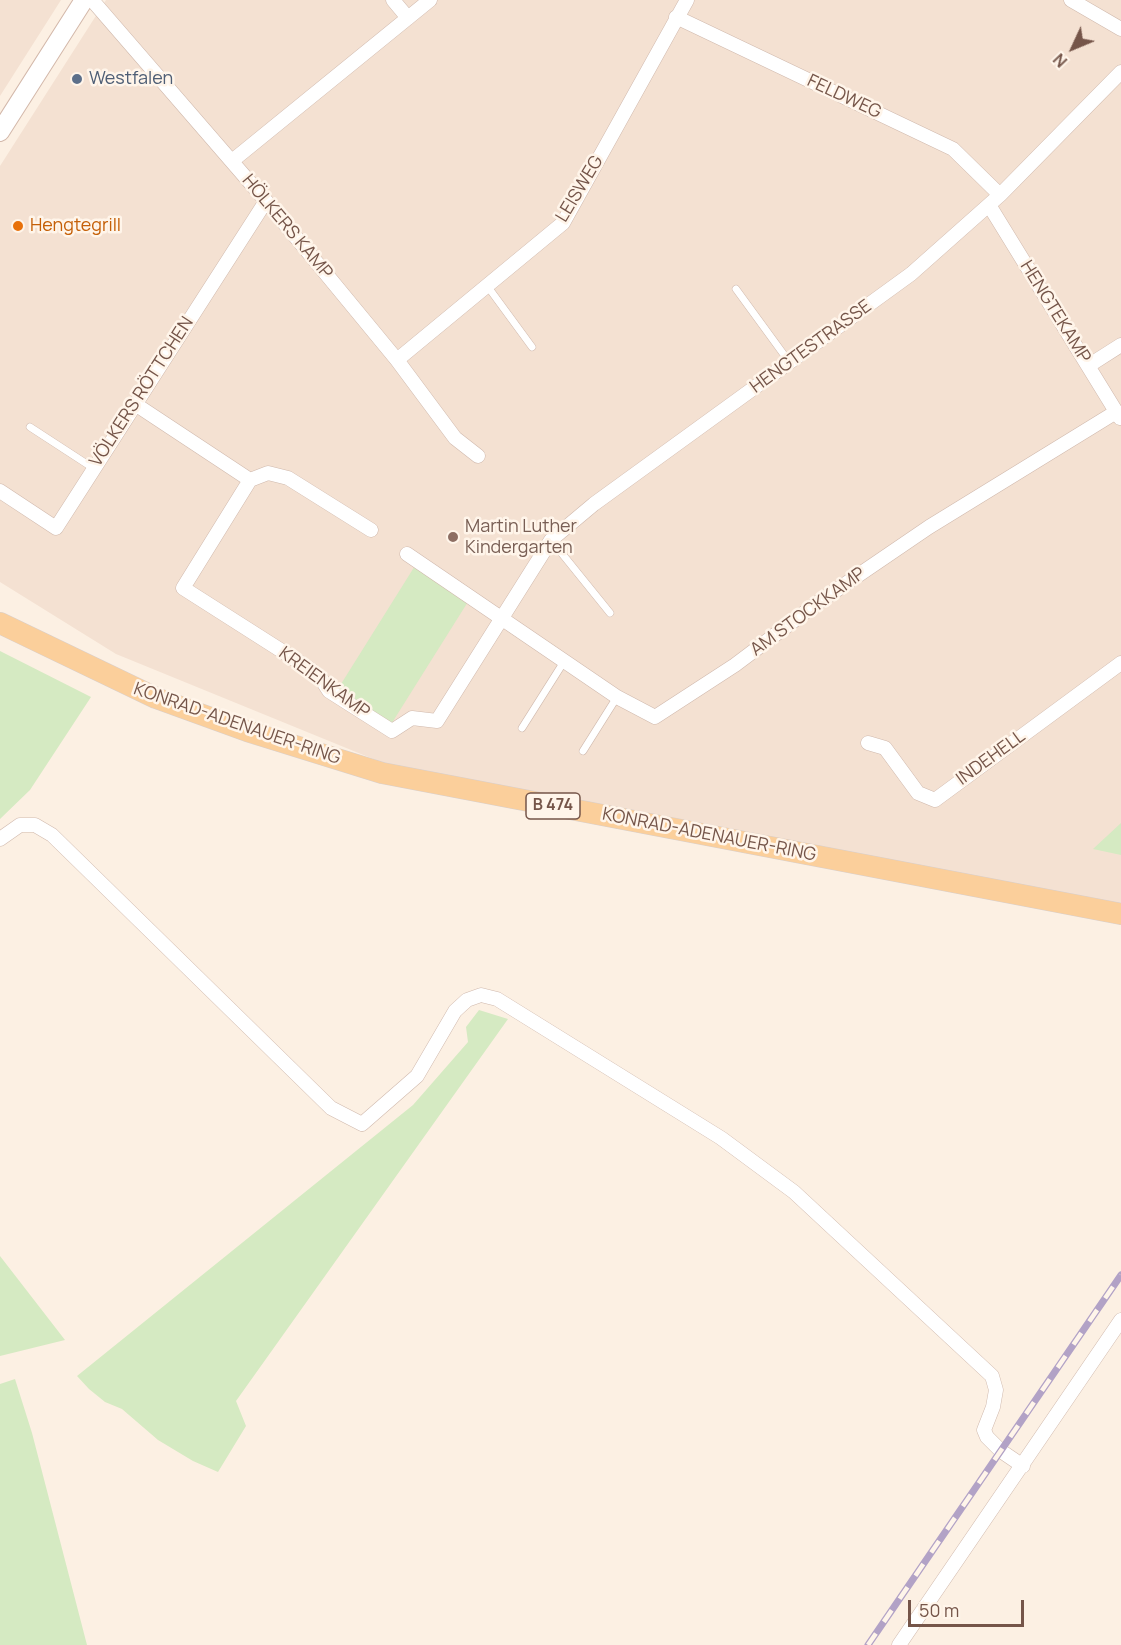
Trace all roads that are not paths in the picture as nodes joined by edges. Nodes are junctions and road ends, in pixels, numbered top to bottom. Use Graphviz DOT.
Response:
graph roads {
  1 [pos="84,0"];
  2 [pos="92,0"];
  3 [pos="393,0"];
  4 [pos="430,0"];
  5 [pos="687,0"];
  6 [pos="1071,0"];
  7 [pos="676,17"];
  8 [pos="408,18"];
  9 [pos="1121,29"];
  10 [pos="1121,72"];
  11 [pos="0,132"];
  12 [pos="232,161"];
  13 [pos="999,195"];
  14 [pos="266,201"];
  15 [pos="988,205"];
  16 [pos="488,287"];
  17 [pos="736,289"];
  18 [pos="1121,345"];
  19 [pos="532,347"];
  20 [pos="398,360"];
  21 [pos="790,363"];
  22 [pos="1088,366"];
  23 [pos="135,404"];
  24 [pos="1119,416"];
  25 [pos="30,427"];
  26 [pos="478,456"];
  27 [pos="93,468"];
  28 [pos="250,480"];
  29 [pos="0,491"];
  30 [pos="371,530"];
  31 [pos="551,540"];
  32 [pos="407,554"];
  33 [pos="610,613"];
  34 [pos="502,618"];
  35 [pos="0,623"];
  36 [pos="565,660"];
  37 [pos="1121,663"];
  38 [pos="617,697"];
  39 [pos="522,728"];
  40 [pos="868,743"];
  41 [pos="583,751"];
  42 [pos="0,839"];
  43 [pos="1121,914"];
  44 [pos="1121,1320"];
  45 [pos="1023,1466"];
  46 [pos="899,1645"];
  1 -- 11 [label="main road"];
  2 -- 12 [label="street, HÖLKERS KAMP"];
  3 -- 8 [label="street"];
  4 -- 8 [label="street"];
  5 -- 7 [label="street, LEISWEG"];
  6 -- 9 [label="street"];
  7 -- 13 [label="street, FELDWEG"];
  7 -- 16 [label="street, LEISWEG"];
  8 -- 12 [label="street"];
  10 -- 13 [label="street, HENGTESTRASSE"];
  12 -- 14 [label="street, HÖLKERS KAMP"];
  13 -- 15 [label="street, HENGTESTRASSE"];
  14 -- 20 [label="street, HÖLKERS KAMP"];
  14 -- 23 [label="street, VÖLKERS RÖTTCHEN"];
  15 -- 21 [label="street, HENGTESTRASSE"];
  15 -- 22 [label="street, HENGTEKAMP"];
  16 -- 19 [label="lane"];
  16 -- 20 [label="street, LEISWEG"];
  17 -- 21 [label="lane"];
  18 -- 22 [label="street"];
  20 -- 26 [label="street, HÖLKERS KAMP"];
  21 -- 31 [label="street, HENGTESTRASSE"];
  22 -- 24 [label="street, HENGTEKAMP"];
  23 -- 27 [label="street, VÖLKERS RÖTTCHEN"];
  23 -- 28 [label="street"];
  24 -- 38 [label="street, AM STOCKKAMP"];
  25 -- 27 [label="lane"];
  27 -- 29 [label="street, VÖLKERS RÖTTCHEN"];
  28 -- 30 [label="street"];
  28 -- 34 [label="street, KREIENKAMP"];
  31 -- 33 [label="lane"];
  31 -- 34 [label="street, HENGTESTRASSE"];
  32 -- 34 [label="street"];
  34 -- 36 [label="street, AM STOCKKAMP"];
  35 -- 43 [label="main road, KONRAD-ADENAUER-RING / B 474"];
  36 -- 38 [label="street, AM STOCKKAMP"];
  36 -- 39 [label="lane"];
  37 -- 40 [label="street, INDEHELL"];
  38 -- 41 [label="lane"];
  42 -- 45 [label="street"];
  44 -- 45 [label="street"];
  45 -- 46 [label="street"];
}
